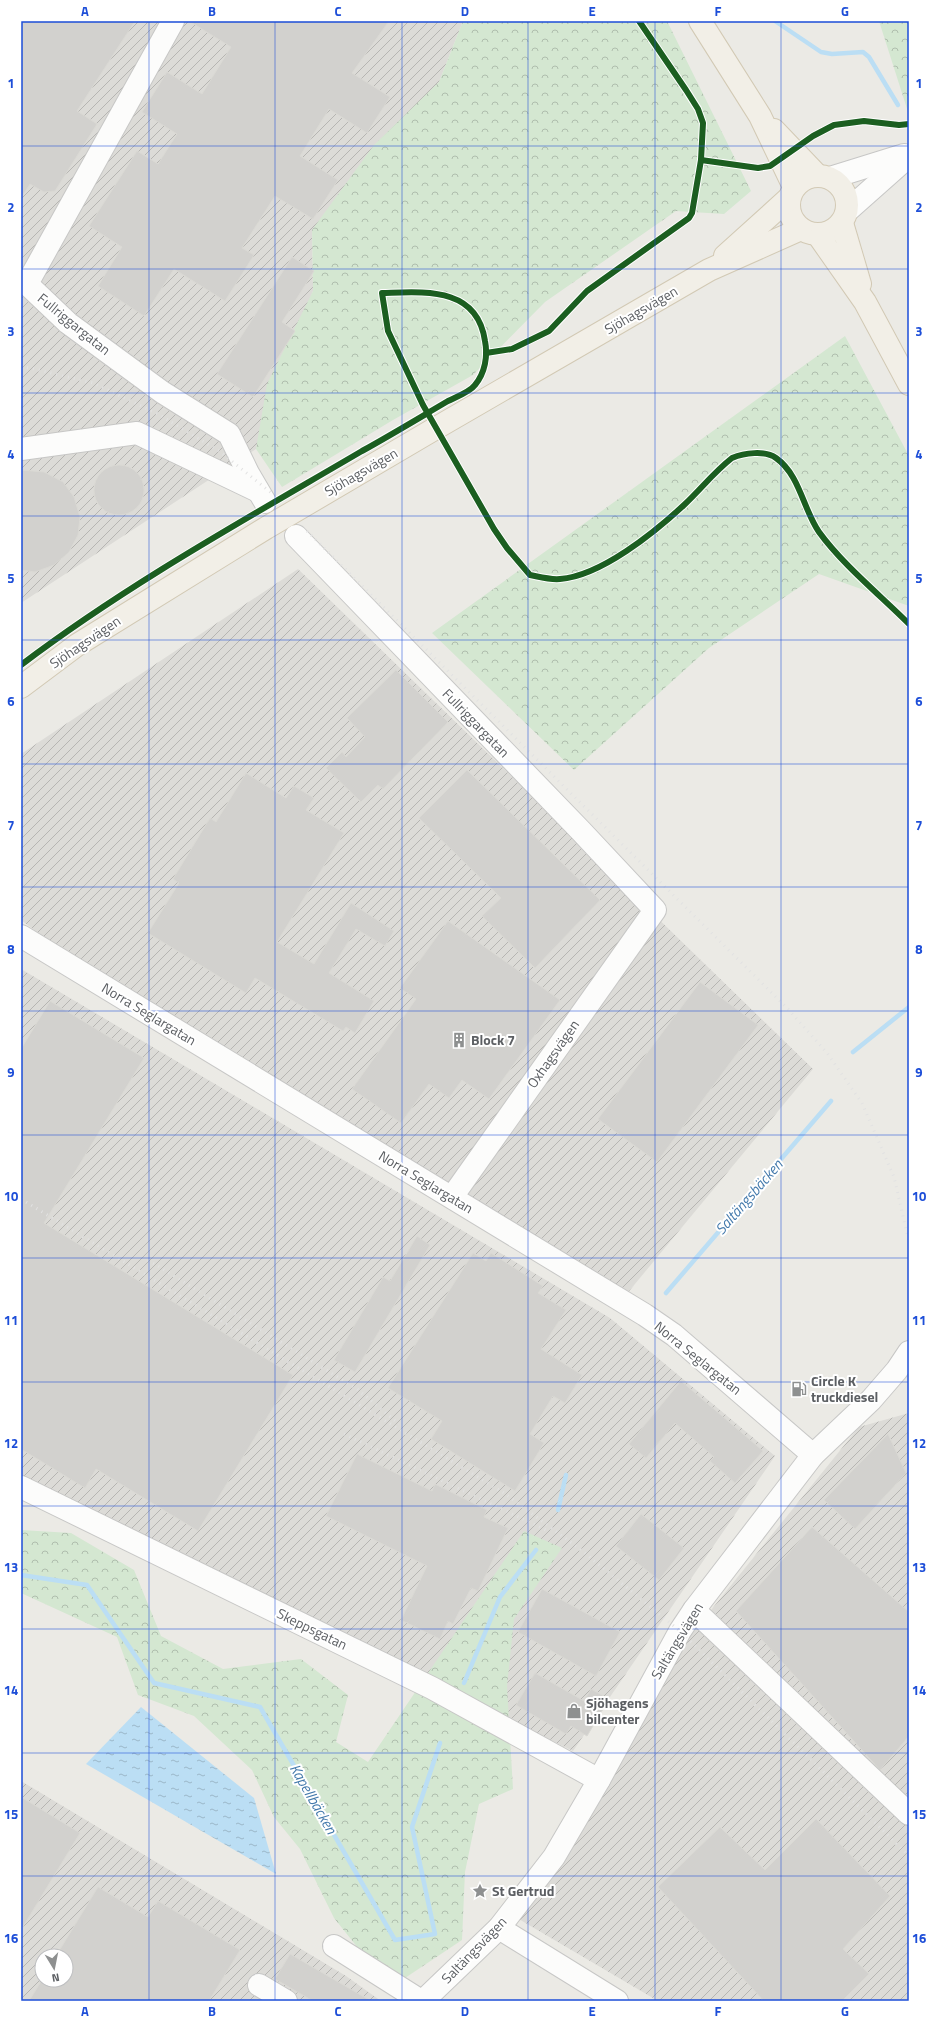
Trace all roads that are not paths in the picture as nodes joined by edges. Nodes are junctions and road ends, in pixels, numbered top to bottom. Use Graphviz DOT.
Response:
graph roads {
  1 [pos="173,21"];
  2 [pos="700,21"];
  3 [pos="760,116"];
  4 [pos="909,155"];
  5 [pos="823,176"];
  6 [pos="791,193"];
  7 [pos="844,217"];
  8 [pos="810,232"];
  9 [pos="710,270"];
  10 [pos="865,302"];
  11 [pos="909,384"];
  12 [pos="21,449"];
  13 [pos="296,536"];
  14 [pos="21,687"];
  15 [pos="655,910"];
  16 [pos="21,936"];
  17 [pos="452,1197"];
  18 [pos="909,1352"];
  19 [pos="813,1455"];
  20 [pos="21,1487"];
  21 [pos="694,1610"];
  22 [pos="599,1780"];
  23 [pos="909,1814"];
  24 [pos="498,1928"];
  25 [pos="334,1946"];
  26 [pos="260,1985"];
  27 [pos="286,2001"];
  28 [pos="422,2001"];
  29 [pos="617,2001"];
  1 -- 12 [label="street, Fullriggargatan"];
  2 -- 3 [label="main road"];
  3 -- 5 [label="main road"];
  3 -- 6 [label="main road"];
  4 -- 5 [label="street"];
  4 -- 7 [label="street"];
  5 -- 6 [label="main road"];
  5 -- 7 [label="main road"];
  6 -- 8 [label="main road"];
  6 -- 9 [label="main road, Sjöhagsvägen"];
  7 -- 8 [label="main road"];
  7 -- 10 [label="main road"];
  8 -- 9 [label="main road, Sjöhagsvägen"];
  8 -- 10 [label="main road"];
  9 -- 14 [label="main road, Sjöhagsvägen"];
  10 -- 11 [label="main road"];
  13 -- 15 [label="street, Fullriggargatan"];
  15 -- 17 [label="street, Oxhagsvägen"];
  16 -- 17 [label="street, Norra Seglargatan"];
  17 -- 19 [label="street, Norra Seglargatan"];
  18 -- 19 [label="street, Saltängsvägen"];
  19 -- 21 [label="street, Saltängsvägen"];
  20 -- 22 [label="street, Skeppsgatan"];
  21 -- 22 [label="street, Saltängsvägen"];
  21 -- 23 [label="street"];
  22 -- 24 [label="street, Saltängsvägen"];
  24 -- 28 [label="street, Saltängsvägen"];
  24 -- 29 [label="street"];
  25 -- 28 [label="street"];
  26 -- 27 [label="street"];
}
